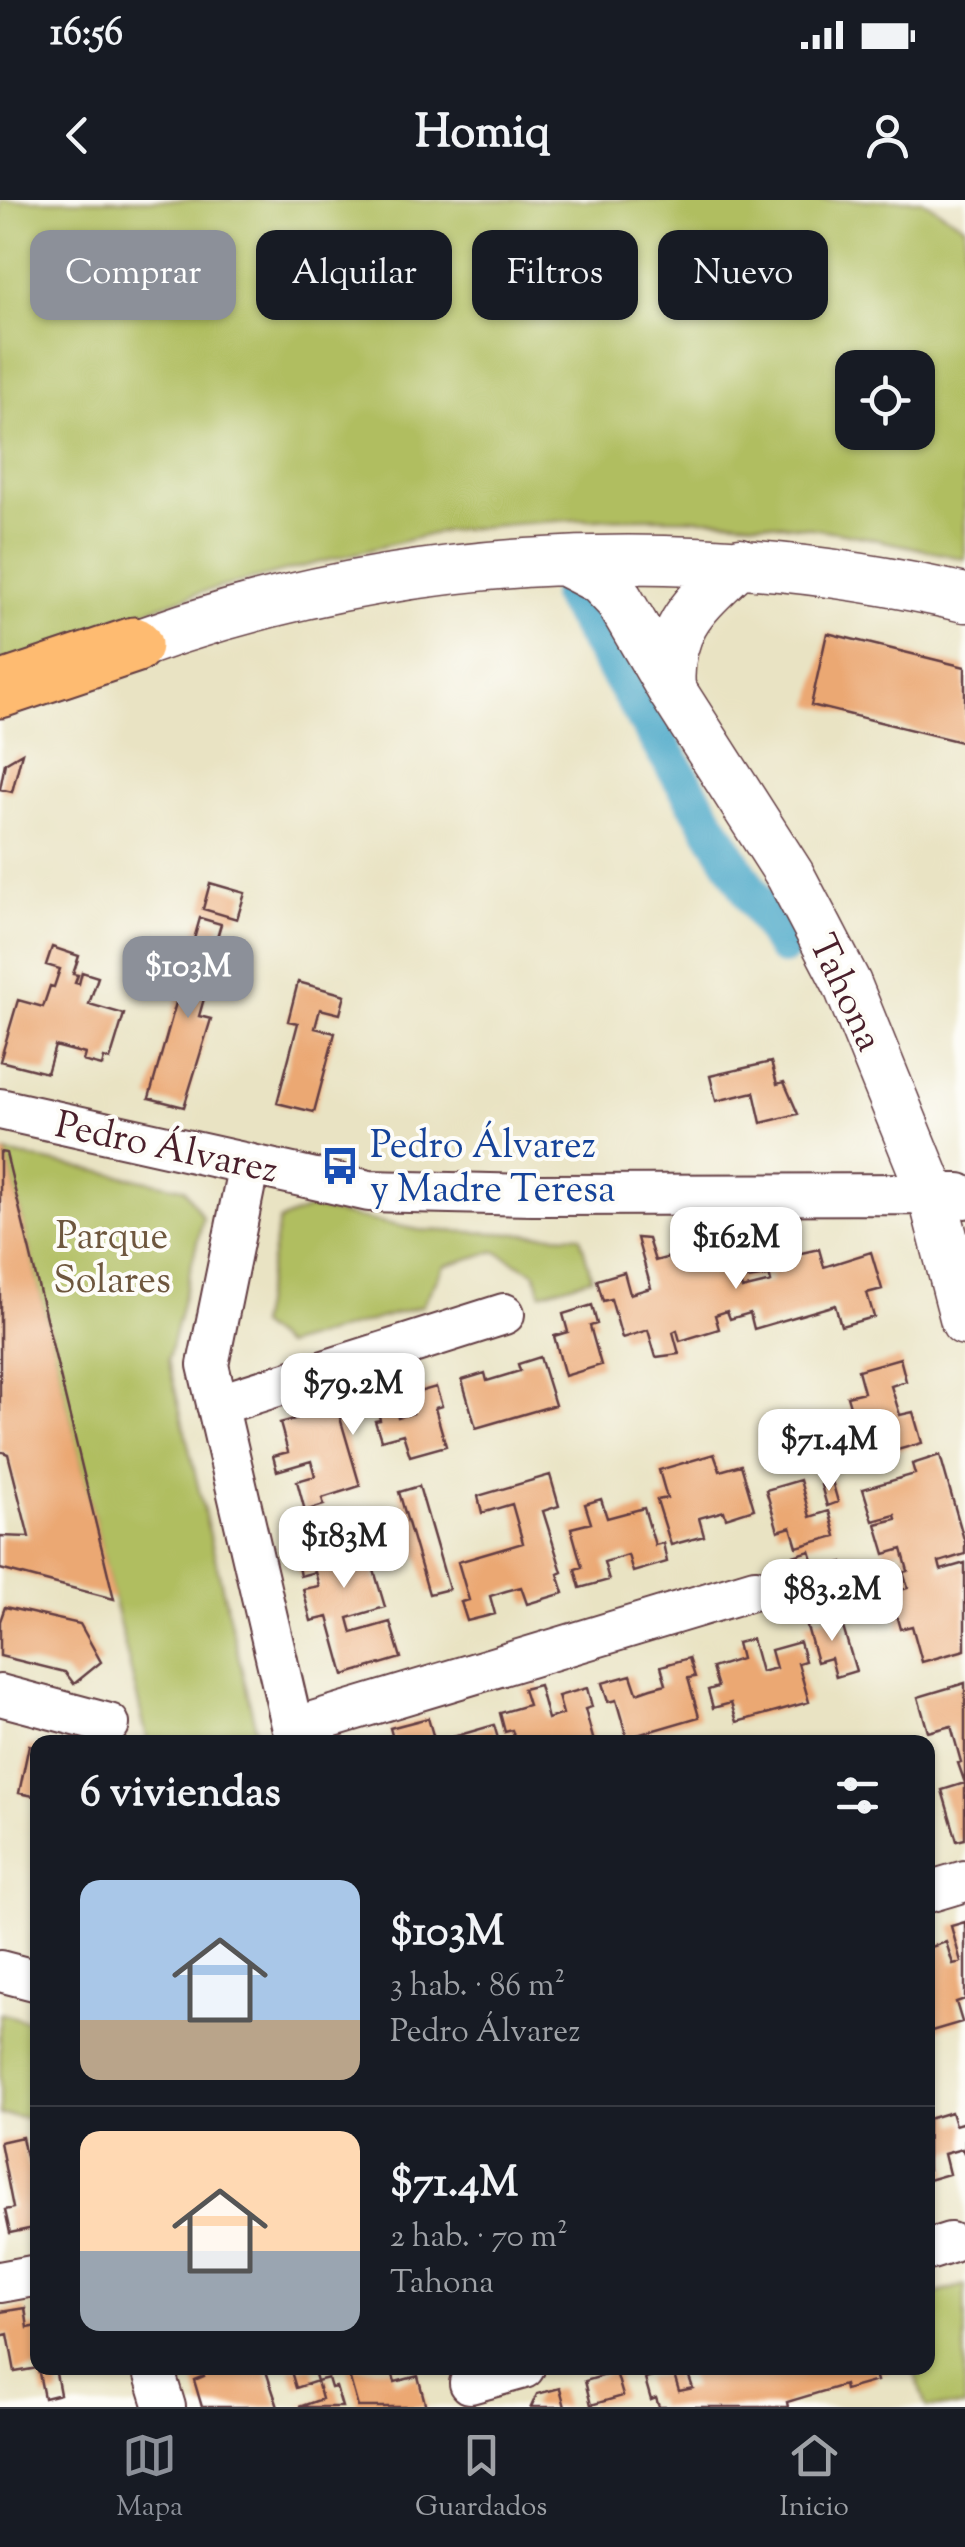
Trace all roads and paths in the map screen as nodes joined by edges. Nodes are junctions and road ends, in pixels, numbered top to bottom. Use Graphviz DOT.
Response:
graph roads {
  1 [pos="563,561"];
  2 [pos="740,562"];
  3 [pos="965,598"];
  4 [pos="134,644"];
  5 [pos="671,689"];
  6 [pos="0,690"];
  7 [pos="0,705"];
  8 [pos="0,1110"];
  9 [pos="250,1164"];
  10 [pos="949,1196"];
  11 [pos="504,1314"];
  12 [pos="965,1321"];
  13 [pos="217,1405"];
  14 [pos="755,1589"];
  15 [pos="0,1695"];
  16 [pos="109,1724"];
  17 [pos="294,1735"];
  18 [pos="965,1881"];
  19 [pos="935,1890"];
  20 [pos="0,1971"];
  21 [pos="30,1979"];
  22 [pos="30,2276"];
  23 [pos="0,2282"];
  24 [pos="155,2375"];
  25 [pos="503,2375"];
  26 [pos="471,2386"];
  27 [pos="165,2407"];
  1 -- 2 [label="street"];
  1 -- 4 [label="street"];
  1 -- 5 [label="street, Tahona"];
  2 -- 3 [label="street"];
  2 -- 5 [label="street"];
  4 -- 6 [label="highway"];
  4 -- 7 [label="street"];
  5 -- 10 [label="street, Tahona"];
  8 -- 9 [label="street, Pedro Álvarez"];
  9 -- 10 [label="street, Pedro Álvarez"];
  9 -- 13 [label="street"];
  10 -- 12 [label="street, Tahona"];
  11 -- 13 [label="street"];
  13 -- 17 [label="street"];
  14 -- 17 [label="street"];
  15 -- 16 [label="street"];
  18 -- 19 [label="street"];
  20 -- 21 [label="street"];
  22 -- 23 [label="street"];
  24 -- 27 [label="street"];
  25 -- 26 [label="street"];
}
